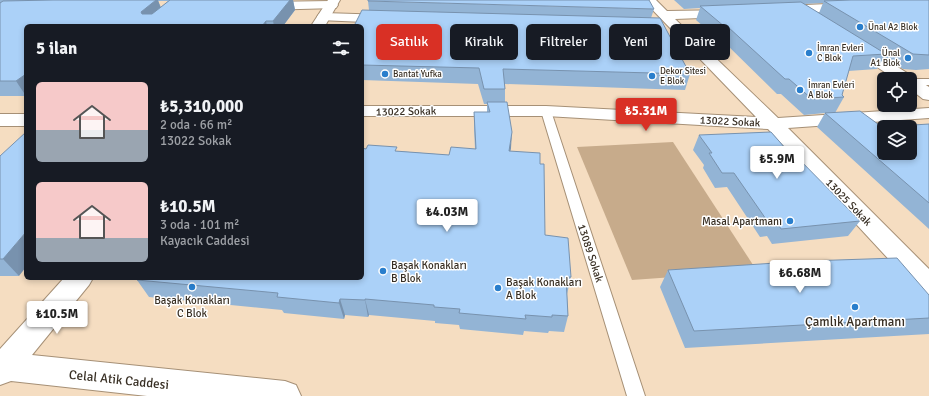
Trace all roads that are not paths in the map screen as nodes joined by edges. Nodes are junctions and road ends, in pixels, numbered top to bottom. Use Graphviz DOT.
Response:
graph roads {
  1 [pos="649,0"];
  2 [pos="252,6"];
  3 [pos="860,7"];
  4 [pos="799,10"];
  5 [pos="767,11"];
  6 [pos="327,12"];
  7 [pos="743,12"];
  8 [pos="404,19"];
  9 [pos="666,23"];
  10 [pos="819,23"];
  11 [pos="846,40"];
  12 [pos="895,72"];
  13 [pos="917,81"];
  14 [pos="929,82"];
  15 [pos="917,87"];
  16 [pos="929,95"];
  17 [pos="364,111"];
  18 [pos="546,111"];
  19 [pos="929,113"];
  20 [pos="0,120"];
  21 [pos="24,120"];
  22 [pos="773,124"];
  23 [pos="78,280"];
  24 [pos="929,286"];
  25 [pos="1,368"];
  26 [pos="285,396"];
  27 [pos="636,396"];
  1 -- 9 [label="street, 13025 Sokak"];
  2 -- 6 [label="street"];
  3 -- 4 [label="street"];
  4 -- 5 [label="street"];
  4 -- 10 [label="street"];
  6 -- 8 [label="street"];
  7 -- 9 [label="street"];
  9 -- 22 [label="street, 13025 Sokak"];
  11 -- 12 [label="street"];
  13 -- 14 [label="lane"];
  15 -- 16 [label="street"];
  17 -- 18 [label="street, 13022 Sokak"];
  18 -- 22 [label="street, 13022 Sokak"];
  18 -- 27 [label="lane, 13089 Sokak"];
  19 -- 22 [label="street, 13022 Sokak"];
  20 -- 21 [label="street"];
  22 -- 24 [label="street, 13025 Sokak"];
  23 -- 25 [label="street"];
  25 -- 26 [label="street, Celal Atik Caddesi"];
}
